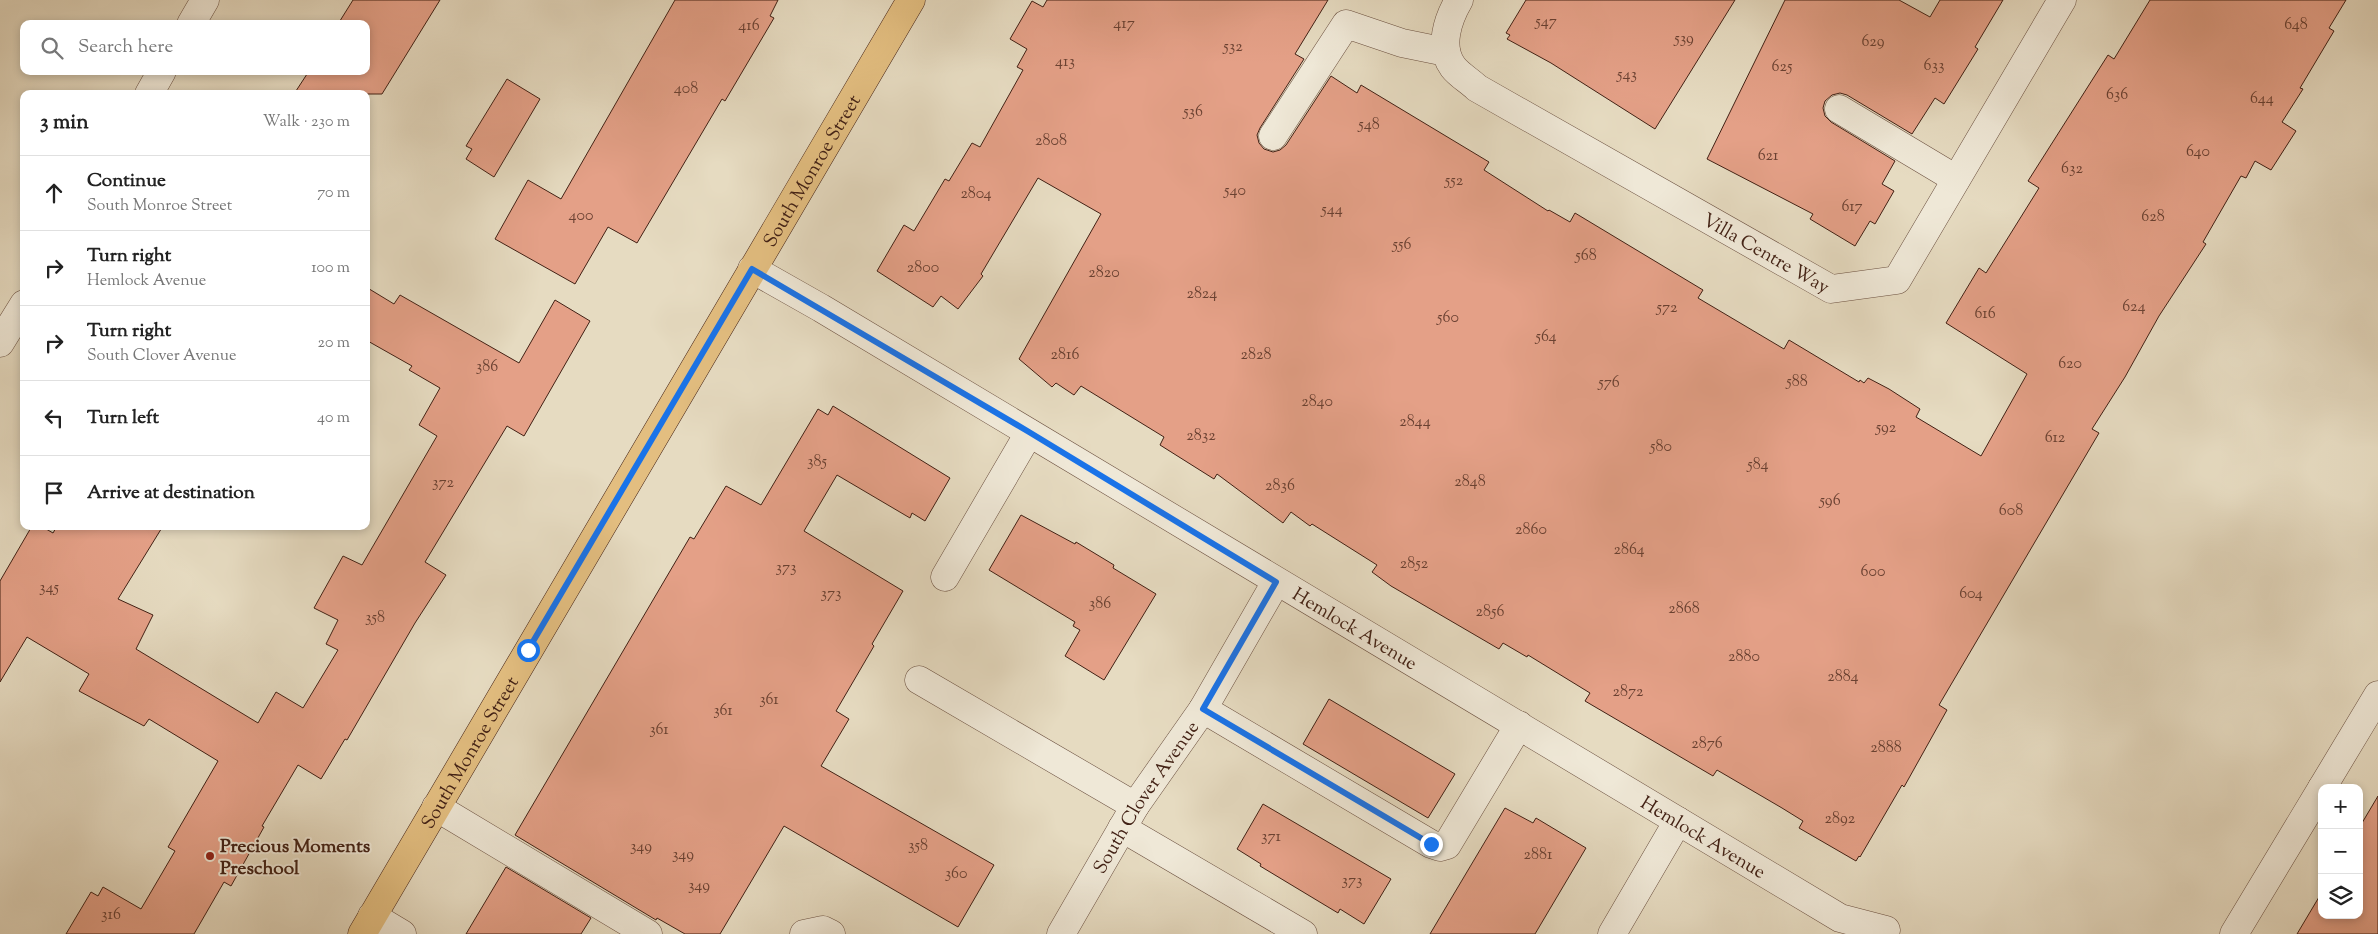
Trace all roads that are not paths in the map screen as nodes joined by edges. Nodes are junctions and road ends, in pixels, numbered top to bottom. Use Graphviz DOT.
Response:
graph roads {
  1 [pos="205,0"];
  2 [pos="911,0"];
  3 [pos="1459,0"];
  4 [pos="2062,0"];
  5 [pos="193,20"];
  6 [pos="1446,52"];
  7 [pos="160,75"];
  8 [pos="151,90"];
  9 [pos="1838,109"];
  10 [pos="1273,136"];
  11 [pos="1956,180"];
  12 [pos="752,269"];
  13 [pos="20,310"];
  14 [pos="0,343"];
  15 [pos="1029,432"];
  16 [pos="945,577"];
  17 [pos="1276,582"];
  18 [pos="919,680"];
  19 [pos="2378,695"];
  20 [pos="1203,709"];
  21 [pos="1519,725"];
  22 [pos="2324,784"];
  23 [pos="2318,795"];
  24 [pos="436,806"];
  25 [pos="1128,817"];
  26 [pos="1678,821"];
  27 [pos="367,925"];
  28 [pos="1886,930"];
  29 [pos="402,934"];
  30 [pos="648,934"];
  31 [pos="804,934"];
  32 [pos="831,934"];
  33 [pos="1061,934"];
  34 [pos="1303,934"];
  35 [pos="1612,934"];
  36 [pos="2234,934"];
  1 -- 5 [label="street"];
  2 -- 12 [label="main road, South Monroe Street"];
  3 -- 6 [label="street"];
  4 -- 11 [label="street, Villa Centre Way"];
  6 -- 10 [label="street"];
  6 -- 11 [label="street, Villa Centre Way"];
  7 -- 8 [label="street"];
  9 -- 11 [label="street"];
  12 -- 15 [label="street, Hemlock Avenue"];
  12 -- 24 [label="main road, South Monroe Street"];
  13 -- 14 [label="street"];
  15 -- 16 [label="street"];
  15 -- 17 [label="street, Hemlock Avenue"];
  17 -- 20 [label="street, South Clover Avenue"];
  17 -- 21 [label="street, Hemlock Avenue"];
  18 -- 25 [label="street"];
  19 -- 22 [label="street"];
  20 -- 21 [label="street"];
  20 -- 25 [label="street, South Clover Avenue"];
  21 -- 26 [label="street, Hemlock Avenue"];
  23 -- 36 [label="street"];
  24 -- 27 [label="main road, South Monroe Street"];
  24 -- 30 [label="street"];
  25 -- 33 [label="street, South Clover Avenue"];
  25 -- 34 [label="street"];
  26 -- 28 [label="street, Hemlock Avenue"];
  26 -- 35 [label="street"];
  27 -- 29 [label="street"];
  31 -- 32 [label="street"];
}
